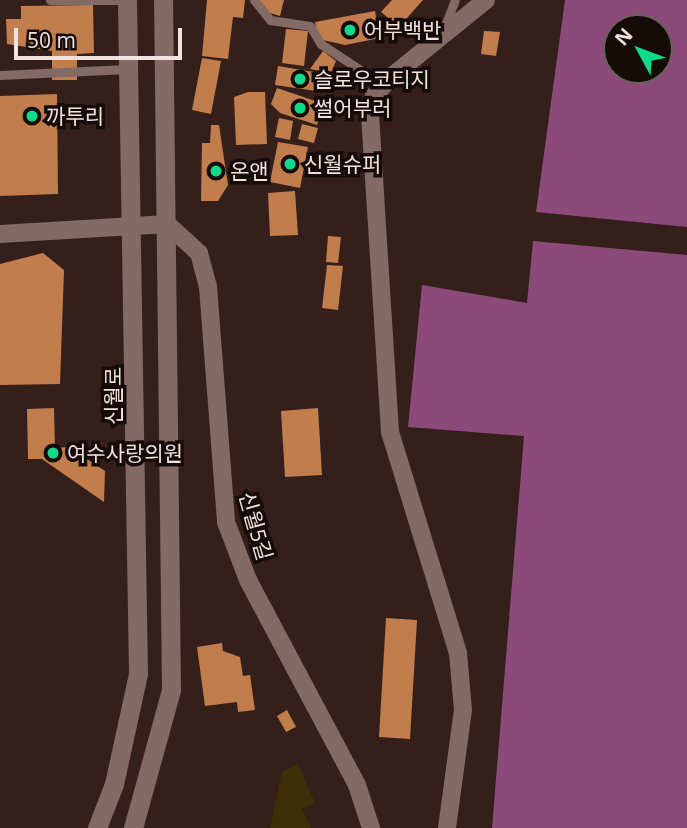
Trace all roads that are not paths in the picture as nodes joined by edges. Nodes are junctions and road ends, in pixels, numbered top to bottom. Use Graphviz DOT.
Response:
graph roads {
  1 [pos="50,0"];
  2 [pos="116,0"];
  3 [pos="127,0"];
  4 [pos="163,0"];
  5 [pos="254,0"];
  6 [pos="455,0"];
  7 [pos="486,0"];
  8 [pos="440,37"];
  9 [pos="130,69"];
  10 [pos="0,75"];
  11 [pos="383,85"];
  12 [pos="167,224"];
  13 [pos="135,225"];
  14 [pos="0,234"];
  15 [pos="97,828"];
  16 [pos="134,828"];
  17 [pos="371,828"];
  18 [pos="447,828"];
  1 -- 2 [label="lane"];
  3 -- 9 [label="street, 신월로"];
  4 -- 12 [label="street"];
  5 -- 11 [label="lane"];
  6 -- 8 [label="lane"];
  7 -- 8 [label="street"];
  8 -- 11 [label="street"];
  9 -- 10 [label="lane"];
  9 -- 13 [label="street, 신월로"];
  11 -- 18 [label="street"];
  12 -- 13 [label="street"];
  12 -- 16 [label="street"];
  12 -- 17 [label="street, 신월5길"];
  13 -- 14 [label="street"];
  13 -- 15 [label="street, 신월로"];
}
